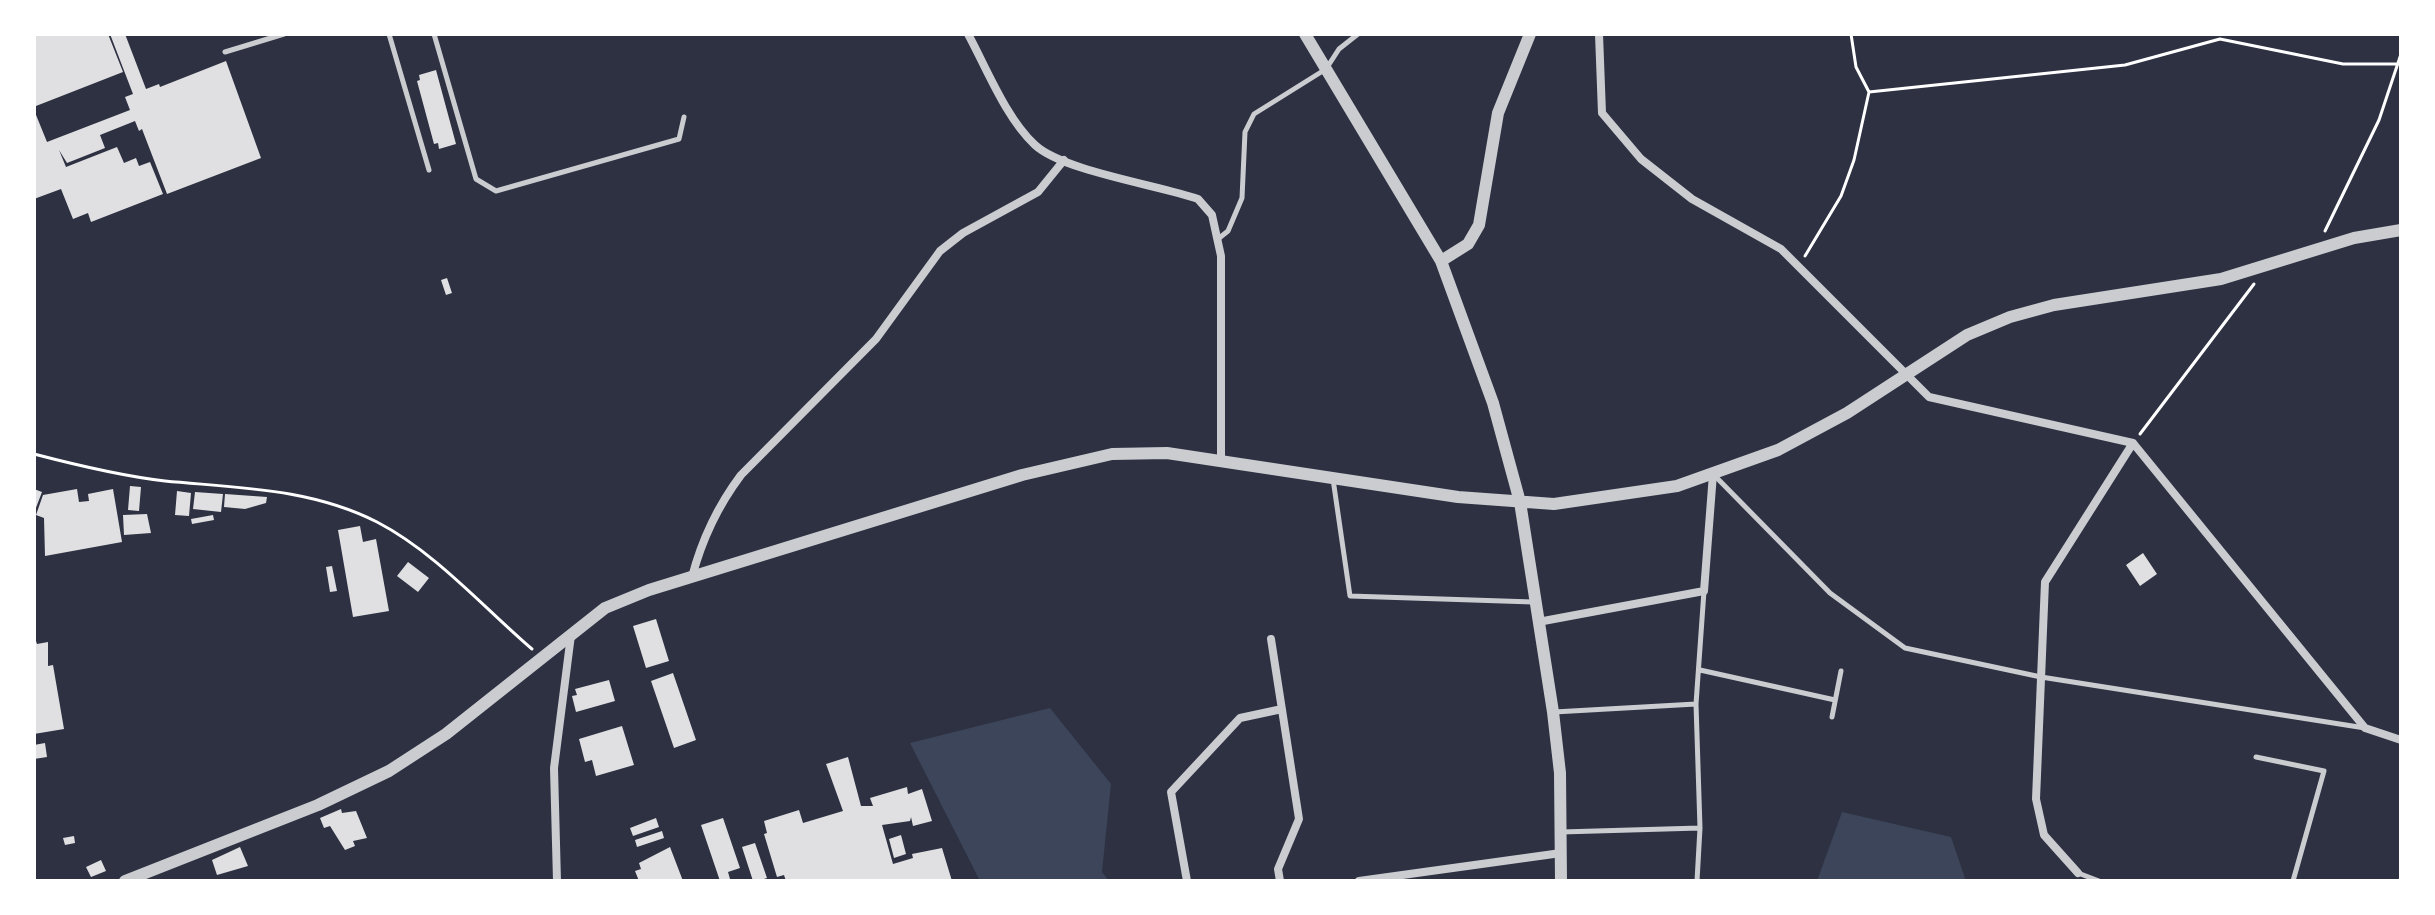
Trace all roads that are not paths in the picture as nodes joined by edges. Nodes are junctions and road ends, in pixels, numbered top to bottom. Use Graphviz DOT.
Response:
graph roads {
  1 [pos="284,34"];
  2 [pos="389,34"];
  3 [pos="434,34"];
  4 [pos="968,34"];
  5 [pos="1305,34"];
  6 [pos="1358,34"];
  7 [pos="1530,34"];
  8 [pos="1599,34"];
  9 [pos="225,52"];
  10 [pos="1326,69"];
  11 [pos="684,117"];
  12 [pos="1064,160"];
  13 [pos="429,170"];
  14 [pos="2401,230"];
  15 [pos="1218,239"];
  16 [pos="1441,261"];
  17 [pos="1905,372"];
  18 [pos="2133,443"];
  19 [pos="1221,460"];
  20 [pos="1713,474"];
  21 [pos="1333,478"];
  22 [pos="1520,502"];
  23 [pos="692,577"];
  24 [pos="1704,591"];
  25 [pos="1534,602"];
  26 [pos="1538,622"];
  27 [pos="572,632"];
  28 [pos="1271,639"];
  29 [pos="1700,670"];
  30 [pos="1841,671"];
  31 [pos="2041,677"];
  32 [pos="1835,700"];
  33 [pos="1696,704"];
  34 [pos="1282,709"];
  35 [pos="1553,712"];
  36 [pos="1832,717"];
  37 [pos="2365,728"];
  38 [pos="2401,740"];
  39 [pos="2256,757"];
  40 [pos="1700,828"];
  41 [pos="1561,832"];
  42 [pos="1561,853"];
  43 [pos="2078,873"];
  44 [pos="125,881"];
  45 [pos="557,881"];
  46 [pos="1187,881"];
  47 [pos="1280,881"];
  48 [pos="1359,881"];
  49 [pos="1561,881"];
  50 [pos="1697,881"];
  51 [pos="2099,881"];
  52 [pos="2293,881"];
  1 -- 9 [label="lane"];
  2 -- 13 [label="lane"];
  3 -- 11 [label="lane"];
  4 -- 12 [label="street"];
  5 -- 10 [label="street"];
  6 -- 10 [label="lane"];
  7 -- 16 [label="street"];
  8 -- 17 [label="street"];
  10 -- 15 [label="lane"];
  10 -- 16 [label="street"];
  12 -- 15 [label="street"];
  12 -- 23 [label="street"];
  14 -- 17 [label="street"];
  15 -- 19 [label="street"];
  16 -- 22 [label="street"];
  17 -- 18 [label="street"];
  17 -- 20 [label="street"];
  18 -- 31 [label="street"];
  18 -- 37 [label="street"];
  19 -- 21 [label="street"];
  19 -- 23 [label="street"];
  20 -- 22 [label="street"];
  20 -- 24 [label="street"];
  20 -- 31 [label="lane"];
  21 -- 22 [label="street"];
  21 -- 25 [label="lane"];
  22 -- 25 [label="street"];
  23 -- 27 [label="street"];
  24 -- 26 [label="street"];
  24 -- 29 [label="lane"];
  25 -- 26 [label="street"];
  26 -- 35 [label="street"];
  27 -- 44 [label="street"];
  27 -- 45 [label="street"];
  28 -- 34 [label="street"];
  29 -- 32 [label="lane"];
  29 -- 33 [label="lane"];
  30 -- 32 [label="lane"];
  31 -- 37 [label="lane"];
  31 -- 43 [label="street"];
  32 -- 36 [label="lane"];
  33 -- 35 [label="lane"];
  33 -- 40 [label="lane"];
  34 -- 46 [label="street"];
  34 -- 47 [label="street"];
  35 -- 41 [label="street"];
  37 -- 38 [label="street"];
  39 -- 52 [label="lane"];
  40 -- 41 [label="lane"];
  40 -- 50 [label="lane"];
  41 -- 42 [label="street"];
  42 -- 48 [label="street"];
  42 -- 49 [label="street"];
  43 -- 51 [label="lane"];
}
